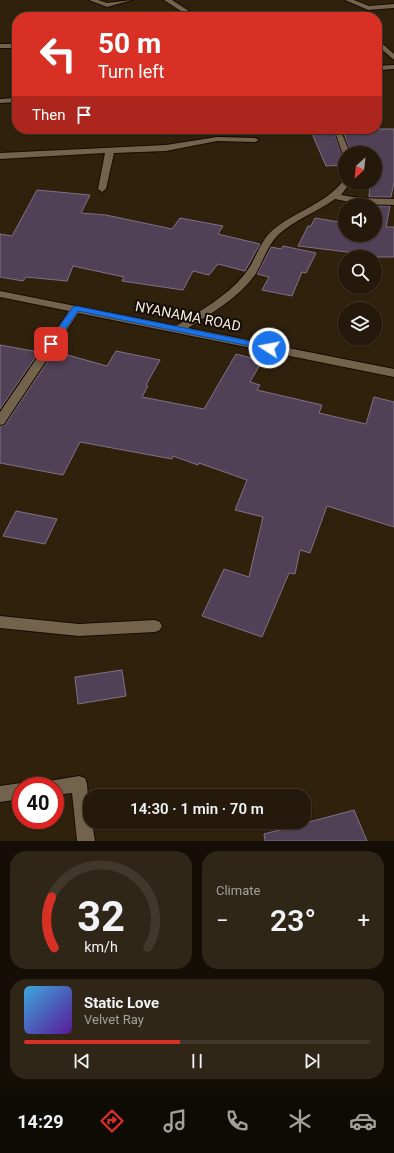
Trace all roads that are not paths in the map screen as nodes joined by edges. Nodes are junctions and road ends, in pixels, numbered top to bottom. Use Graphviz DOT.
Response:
graph roads {
  1 [pos="92,0"];
  2 [pos="129,0"];
  3 [pos="166,0"];
  4 [pos="348,0"];
  5 [pos="394,6"];
  6 [pos="186,12"];
  7 [pos="0,46"];
  8 [pos="12,46"];
  9 [pos="382,46"];
  10 [pos="394,58"];
  11 [pos="394,67"];
  12 [pos="382,68"];
  13 [pos="12,100"];
  14 [pos="0,101"];
  15 [pos="339,134"];
  16 [pos="255,140"];
  17 [pos="343,146"];
  18 [pos="110,152"];
  19 [pos="0,156"];
  20 [pos="102,189"];
  21 [pos="339,190"];
  22 [pos="333,196"];
  23 [pos="394,202"];
  24 [pos="0,294"];
  25 [pos="76,308"];
  26 [pos="180,329"];
  27 [pos="394,373"];
  28 [pos="0,421"];
  29 [pos="0,622"];
  30 [pos="155,626"];
  31 [pos="64,786"];
  32 [pos="12,792"];
  33 [pos="0,794"];
  34 [pos="86,841"];
  1 -- 2 [label="street"];
  3 -- 6 [label="street"];
  4 -- 5 [label="street"];
  7 -- 8 [label="street"];
  9 -- 10 [label="street"];
  11 -- 12 [label="street"];
  13 -- 14 [label="street"];
  15 -- 17 [label="street"];
  16 -- 18 [label="street"];
  18 -- 19 [label="street"];
  18 -- 20 [label="street"];
  21 -- 22 [label="street"];
  22 -- 23 [label="street"];
  22 -- 26 [label="street"];
  24 -- 25 [label="street, NYANAMA ROAD"];
  25 -- 26 [label="street, NYANAMA ROAD"];
  25 -- 28 [label="street"];
  26 -- 27 [label="street, NYANAMA ROAD"];
  29 -- 30 [label="street"];
  31 -- 34 [label="street"];
  32 -- 33 [label="street"];
}
